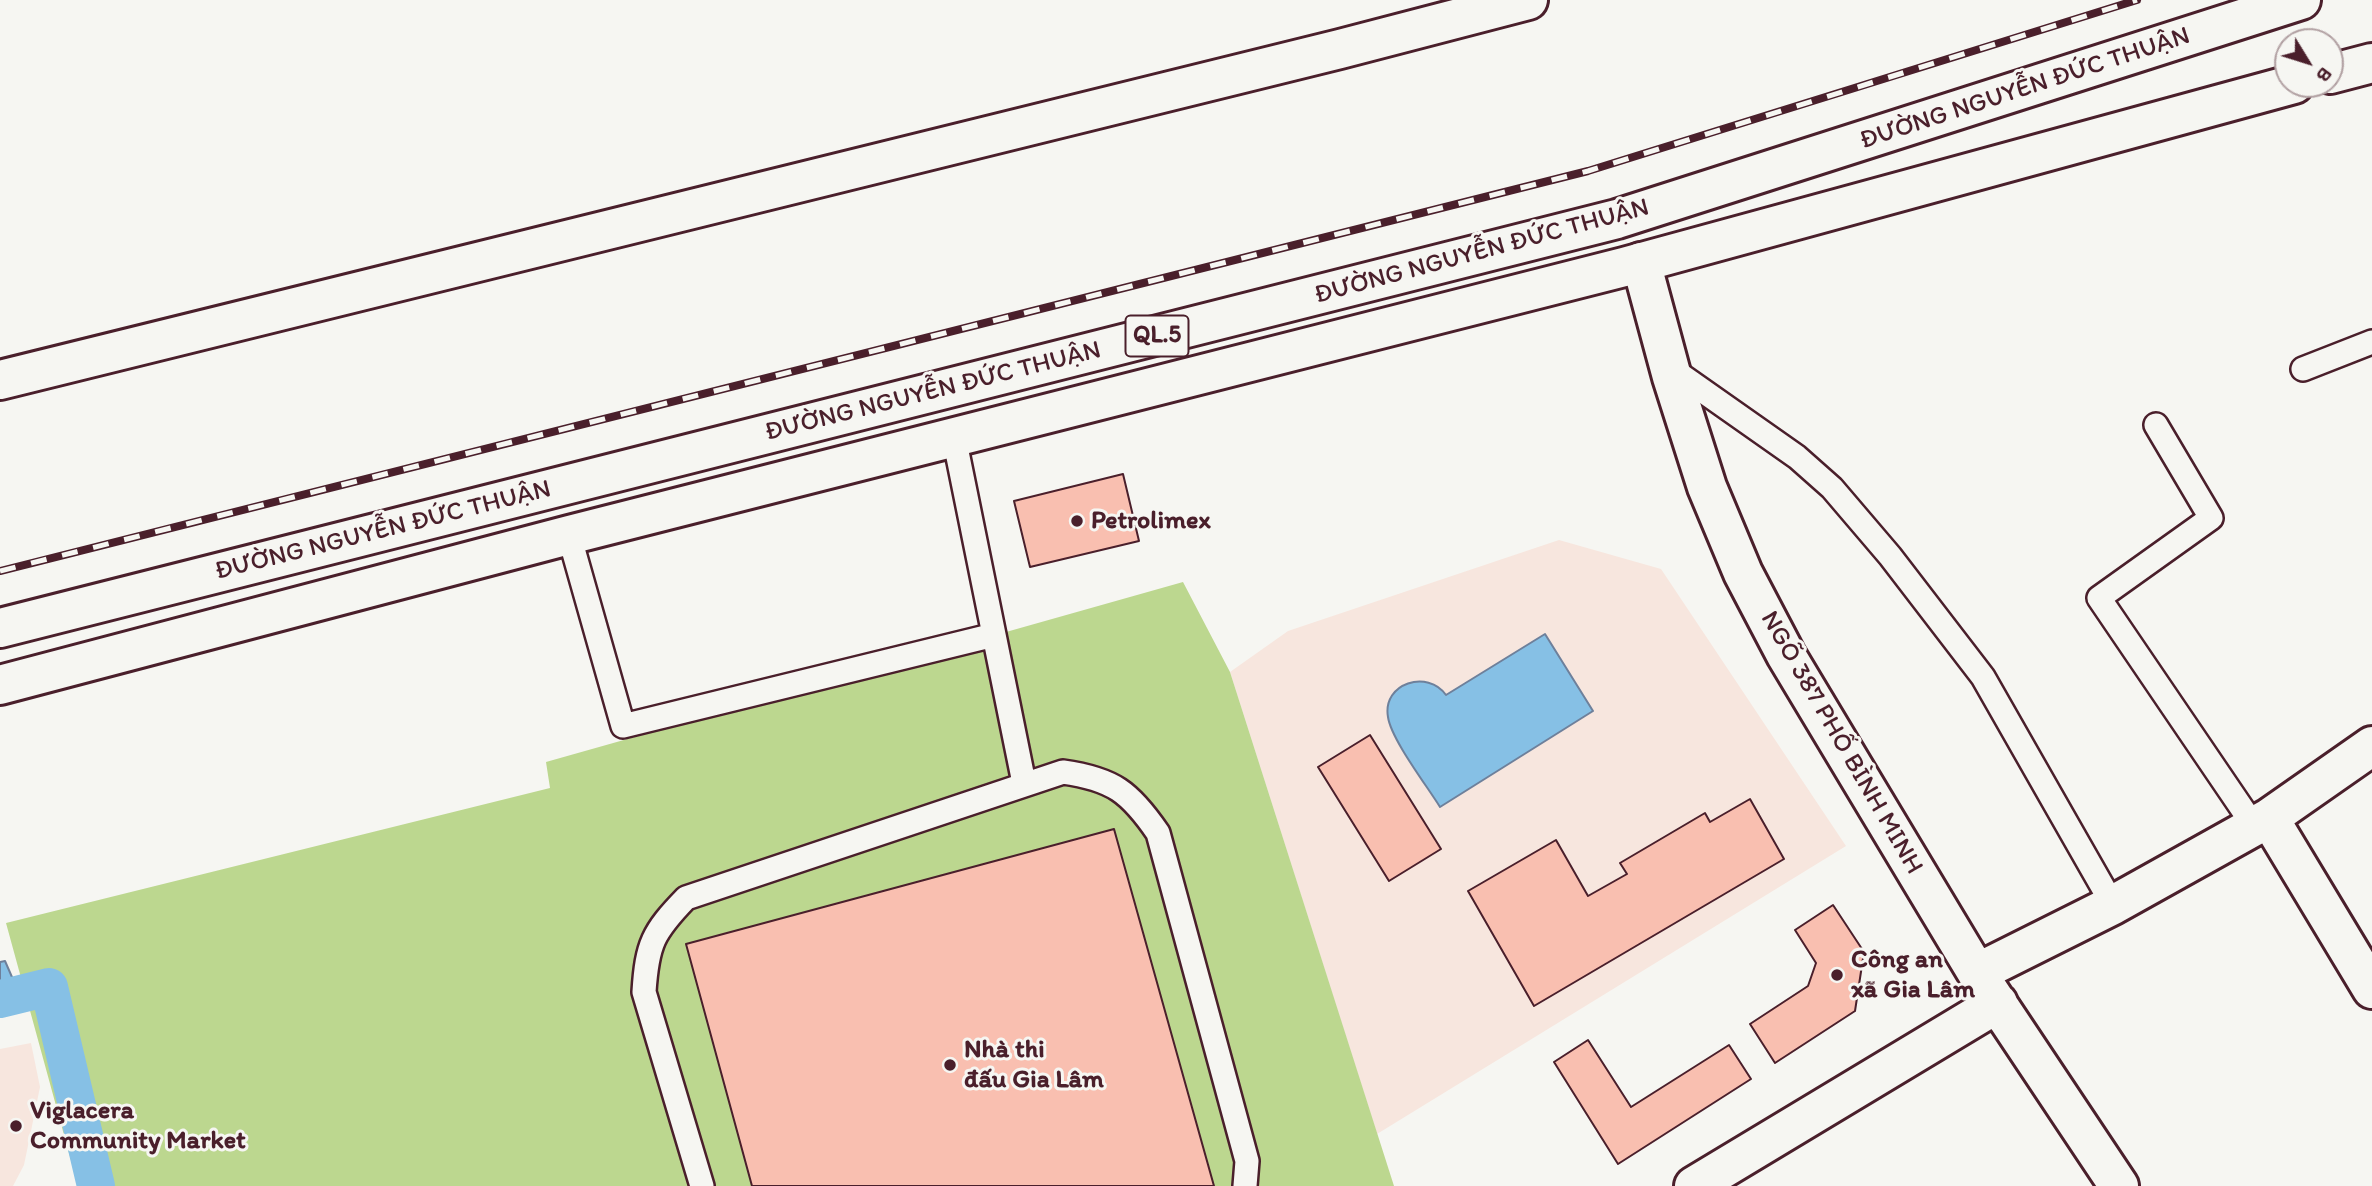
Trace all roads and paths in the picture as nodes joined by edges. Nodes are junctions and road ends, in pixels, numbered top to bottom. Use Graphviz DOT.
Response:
graph roads {
  1 [pos="1528,0"];
  2 [pos="2301,0"];
  3 [pos="2372,63"];
  4 [pos="2344,70"];
  5 [pos="2274,89"];
  6 [pos="1641,262"];
  7 [pos="2372,342"];
  8 [pos="1669,367"];
  9 [pos="2304,369"];
  10 [pos="1009,373"];
  11 [pos="0,380"];
  12 [pos="1020,421"];
  13 [pos="2156,425"];
  14 [pos="954,437"];
  15 [pos="569,535"];
  16 [pos="0,628"];
  17 [pos="994,635"];
  18 [pos="0,685"];
  19 [pos="2372,746"];
  20 [pos="1024,783"];
  21 [pos="2262,822"];
  22 [pos="2113,905"];
  23 [pos="1987,988"];
  24 [pos="2372,989"];
  25 [pos="702,1186"];
  26 [pos="1245,1186"];
  27 [pos="1694,1186"];
  28 [pos="2119,1186"];
  1 -- 11 [label="main road"];
  2 -- 10 [label="main road, ĐƯỜNG NGUYỄN ĐỨC THUẬN / QL.5"];
  3 -- 4 [label="main road"];
  5 -- 6 [label="main road, ĐƯỜNG NGUYỄN ĐỨC THUẬN / QL.5"];
  6 -- 8 [label="main road, NGÕ 387 PHỐ BÌNH MINH"];
  6 -- 12 [label="main road, ĐƯỜNG NGUYỄN ĐỨC THUẬN / QL.5"];
  7 -- 9 [label="lane"];
  8 -- 22 [label="lane"];
  8 -- 23 [label="main road, NGÕ 387 PHỐ BÌNH MINH"];
  10 -- 12 [label="main road"];
  10 -- 16 [label="main road, ĐƯỜNG NGUYỄN ĐỨC THUẬN / QL.5"];
  12 -- 14 [label="main road, ĐƯỜNG NGUYỄN ĐỨC THUẬN / QL.5"];
  13 -- 21 [label="lane"];
  14 -- 15 [label="main road, ĐƯỜNG NGUYỄN ĐỨC THUẬN / QL.5"];
  14 -- 17 [label="lane"];
  15 -- 17 [label="lane"];
  15 -- 18 [label="main road, ĐƯỜNG NGUYỄN ĐỨC THUẬN / QL.5"];
  17 -- 20 [label="lane"];
  19 -- 21 [label="main road"];
  20 -- 25 [label="lane"];
  20 -- 26 [label="lane"];
  21 -- 22 [label="main road"];
  21 -- 24 [label="main road"];
  22 -- 23 [label="main road"];
  23 -- 27 [label="main road"];
  23 -- 28 [label="main road, NGÕ 387 PHỐ BÌNH MINH"];
}
